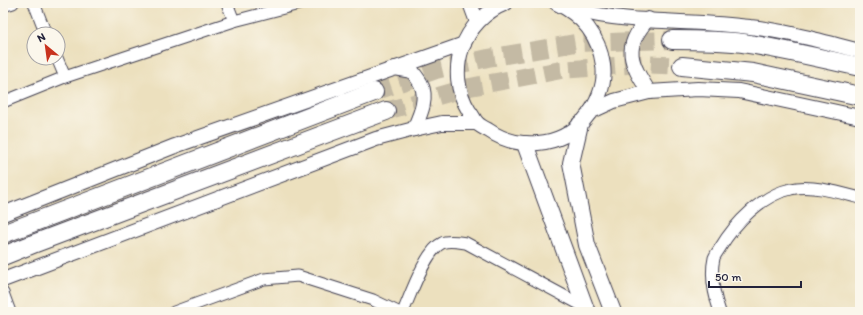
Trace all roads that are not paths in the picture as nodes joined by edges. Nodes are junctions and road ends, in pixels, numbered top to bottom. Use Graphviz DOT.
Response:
graph roads {
  1 [pos="12,3"];
  2 [pos="34,3"];
  3 [pos="227,3"];
  4 [pos="301,3"];
  5 [pos="470,3"];
  6 [pos="506,3"];
  7 [pos="561,5"];
  8 [pos="3,6"];
  9 [pos="648,19"];
  10 [pos="234,21"];
  11 [pos="477,22"];
  12 [pos="43,26"];
  13 [pos="672,40"];
  14 [pos="464,44"];
  15 [pos="860,51"];
  16 [pos="60,66"];
  17 [pos="682,66"];
  18 [pos="860,67"];
  19 [pos="395,68"];
  20 [pos="65,77"];
  21 [pos="374,92"];
  22 [pos="649,92"];
  23 [pos="860,96"];
  24 [pos="3,102"];
  25 [pos="386,111"];
  26 [pos="860,117"];
  27 [pos="585,118"];
  28 [pos="477,123"];
  29 [pos="414,129"];
  30 [pos="525,144"];
  31 [pos="860,198"];
  32 [pos="3,214"];
  33 [pos="3,234"];
  34 [pos="3,256"];
  35 [pos="3,280"];
  36 [pos="3,293"];
  37 [pos="586,310"];
  38 [pos="10,312"];
  39 [pos="174,312"];
  40 [pos="398,312"];
  41 [pos="403,312"];
  42 [pos="613,312"];
  43 [pos="720,312"];
  1 -- 8 [label="street"];
  2 -- 12 [label="street"];
  3 -- 10 [label="street"];
  4 -- 10 [label="street"];
  5 -- 11 [label="street"];
  6 -- 11 [label="street"];
  7 -- 9 [label="street"];
  7 -- 27 [label="street"];
  9 -- 15 [label="street"];
  9 -- 22 [label="street"];
  10 -- 20 [label="street"];
  11 -- 14 [label="street"];
  13 -- 18 [label="main road"];
  14 -- 19 [label="street"];
  14 -- 28 [label="street"];
  16 -- 20 [label="street"];
  17 -- 23 [label="main road"];
  19 -- 29 [label="street"];
  19 -- 32 [label="street"];
  20 -- 24 [label="street"];
  21 -- 33 [label="main road"];
  22 -- 26 [label="street"];
  22 -- 27 [label="street"];
  25 -- 34 [label="main road"];
  27 -- 30 [label="street"];
  27 -- 42 [label="main road"];
  28 -- 29 [label="street"];
  28 -- 30 [label="street"];
  29 -- 35 [label="street"];
  30 -- 37 [label="main road"];
  31 -- 43 [label="street"];
  36 -- 38 [label="street"];
  37 -- 41 [label="street"];
  39 -- 40 [label="street"];
}
